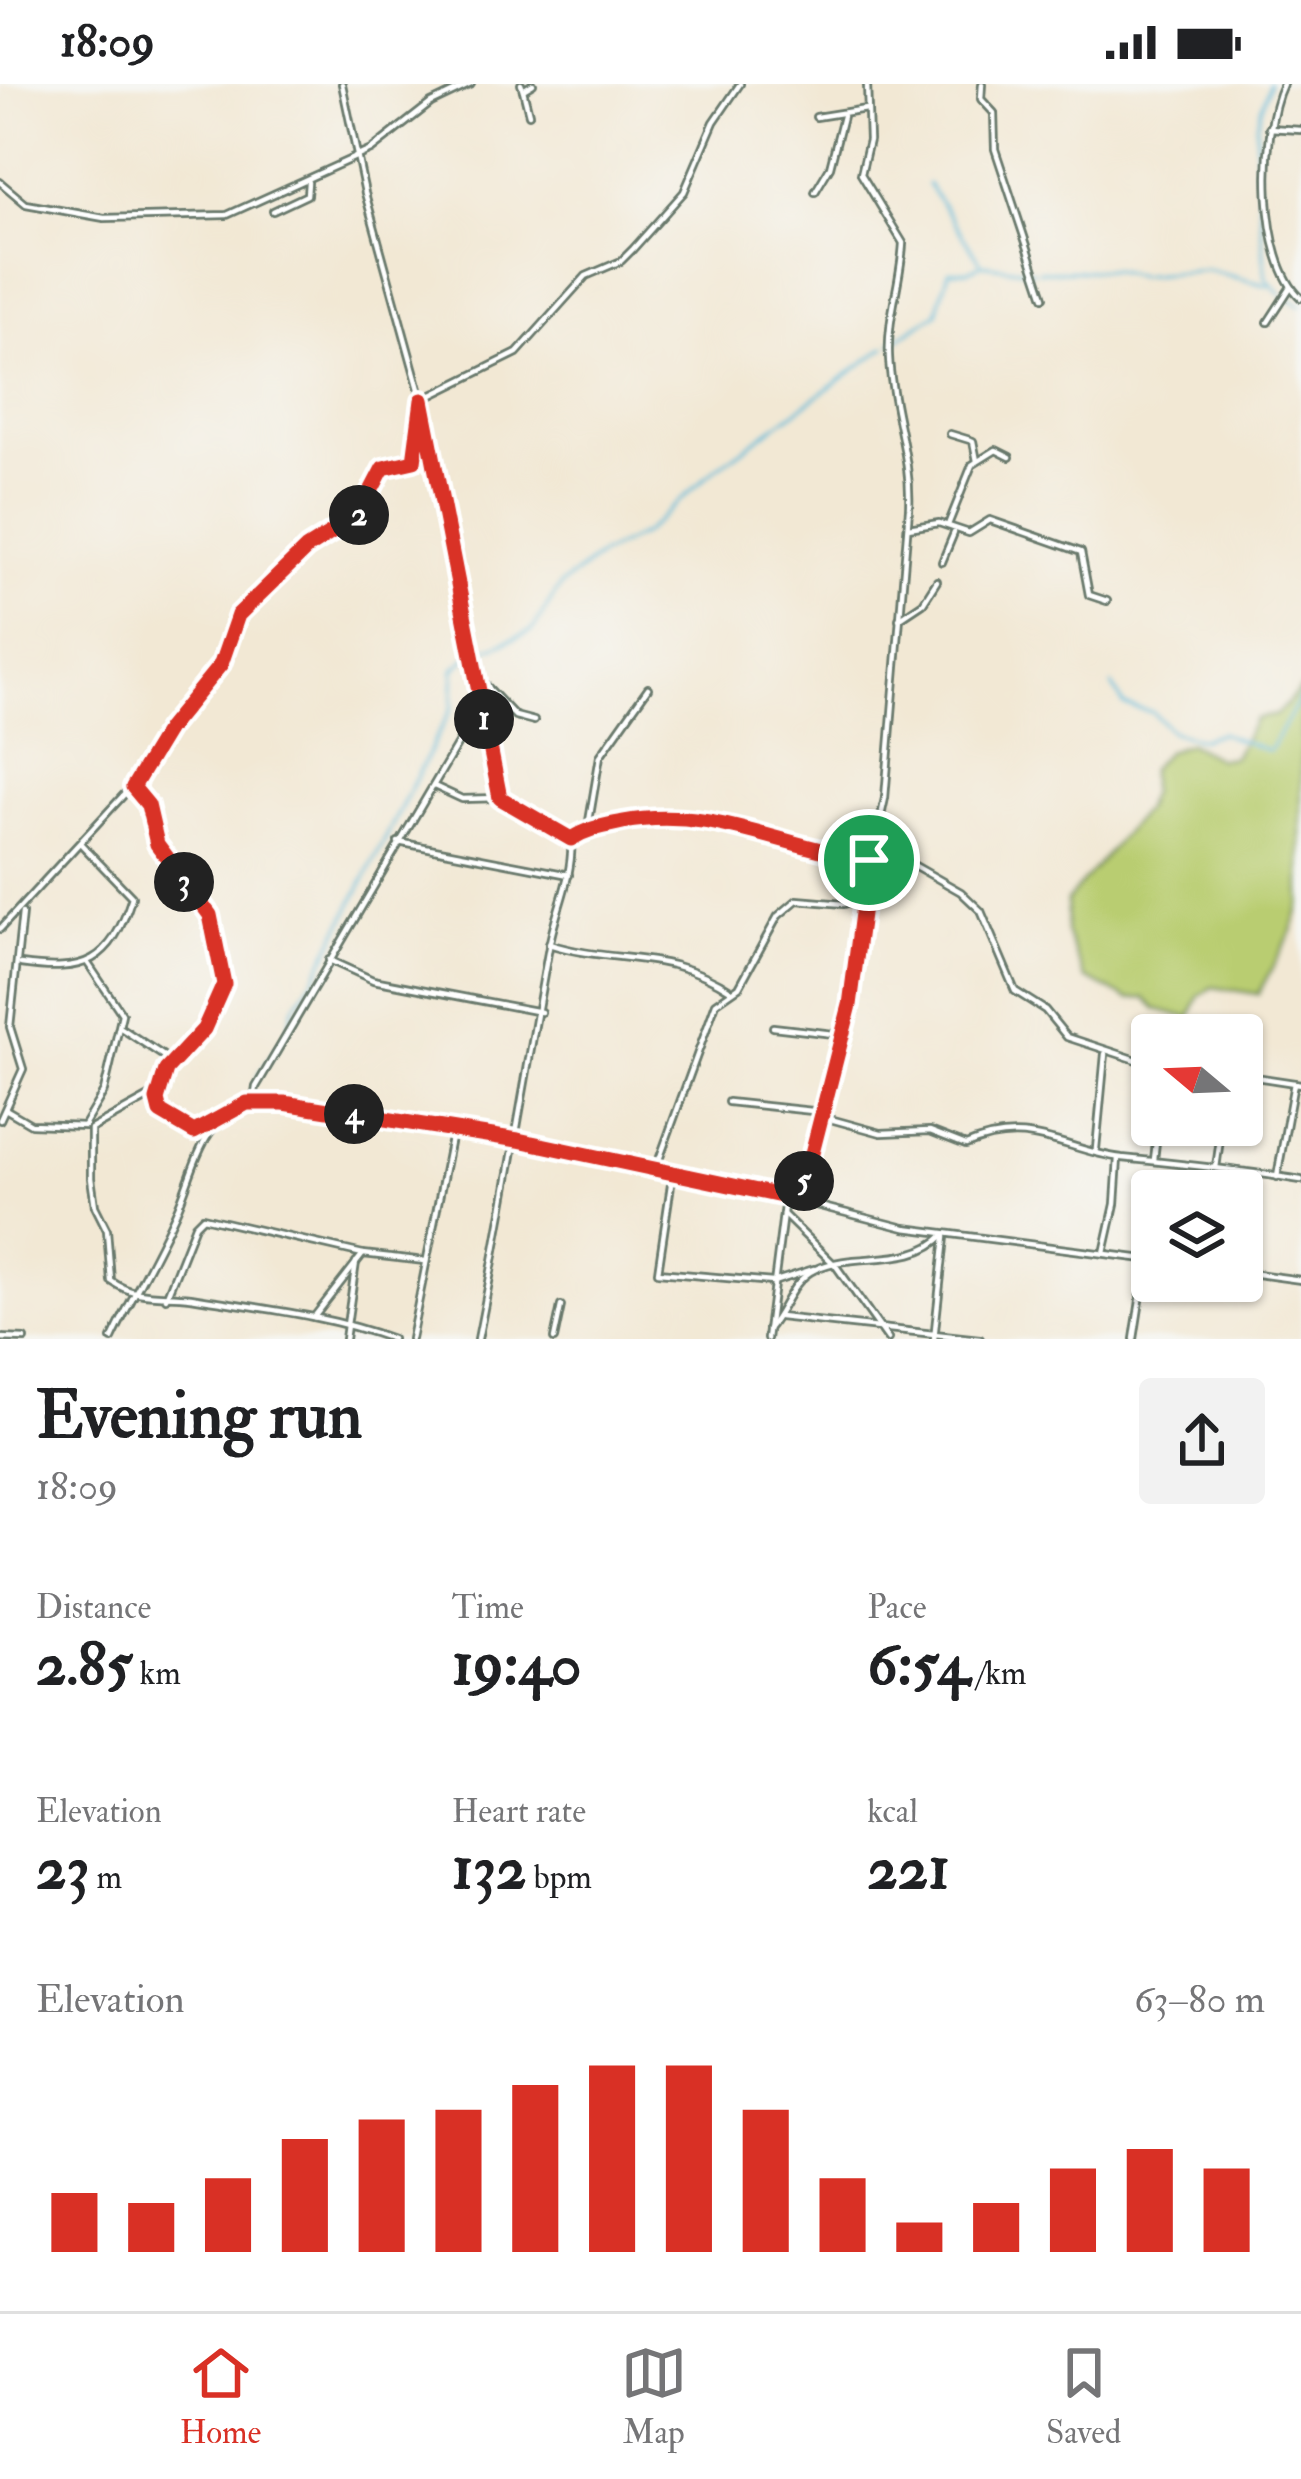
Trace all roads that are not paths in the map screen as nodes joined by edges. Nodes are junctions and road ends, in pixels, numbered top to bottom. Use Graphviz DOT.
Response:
graph roads {
  1 [pos="342,84"];
  2 [pos="471,84"];
  3 [pos="533,84"];
  4 [pos="740,84"];
  5 [pos="867,84"];
  6 [pos="982,84"];
  7 [pos="1282,84"];
  8 [pos="522,87"];
  9 [pos="866,109"];
  10 [pos="529,114"];
  11 [pos="843,116"];
  12 [pos="816,117"];
  13 [pos="1269,128"];
  14 [pos="1301,130"];
  15 [pos="356,157"];
  16 [pos="0,182"];
  17 [pos="308,182"];
  18 [pos="815,192"];
  19 [pos="273,211"];
  20 [pos="1290,287"];
  21 [pos="1044,297"];
  22 [pos="1301,298"];
  23 [pos="1268,322"];
  24 [pos="422,400"];
  25 [pos="950,434"];
  26 [pos="1010,458"];
  27 [pos="977,461"];
  28 [pos="948,525"];
  29 [pos="908,528"];
  30 [pos="953,532"];
  31 [pos="942,562"];
  32 [pos="937,581"];
  33 [pos="1107,601"];
  34 [pos="899,619"];
  35 [pos="480,680"];
  36 [pos="648,688"];
  37 [pos="480,706"];
  38 [pos="534,721"];
  39 [pos="434,786"];
  40 [pos="133,787"];
  41 [pos="500,798"];
  42 [pos="588,829"];
  43 [pos="571,839"];
  44 [pos="398,842"];
  45 [pos="80,844"];
  46 [pos="873,850"];
  47 [pos="869,860"];
  48 [pos="569,874"];
  49 [pos="863,899"];
  50 [pos="23,910"];
  51 [pos="0,929"];
  52 [pos="549,944"];
  53 [pos="329,960"];
  54 [pos="87,962"];
  55 [pos="21,964"];
  56 [pos="732,991"];
  57 [pos="541,1012"];
  58 [pos="773,1027"];
  59 [pos="121,1028"];
  60 [pos="842,1036"];
  61 [pos="1106,1053"];
  62 [pos="1131,1060"];
  63 [pos="166,1070"];
  64 [pos="1263,1078"];
  65 [pos="1297,1084"];
  66 [pos="157,1100"];
  67 [pos="728,1102"];
  68 [pos="254,1103"];
  69 [pos="7,1110"];
  70 [pos="822,1114"];
  71 [pos="0,1120"];
  72 [pos="216,1124"];
  73 [pos="88,1127"];
  74 [pos="453,1132"];
  75 [pos="518,1140"];
  76 [pos="1156,1146"];
  77 [pos="1219,1146"];
  78 [pos="1096,1149"];
  79 [pos="1118,1157"];
  80 [pos="1154,1160"];
  81 [pos="656,1168"];
  82 [pos="1216,1168"];
  83 [pos="673,1171"];
  84 [pos="1277,1177"];
  85 [pos="1301,1180"];
  86 [pos="785,1198"];
  87 [pos="800,1200"];
  88 [pos="783,1214"];
  89 [pos="945,1234"];
  90 [pos="1104,1253"];
  91 [pos="360,1256"];
  92 [pos="1131,1257"];
  93 [pos="426,1261"];
  94 [pos="836,1266"];
  95 [pos="814,1269"];
  96 [pos="1263,1275"];
  97 [pos="1301,1280"];
  98 [pos="772,1282"];
  99 [pos="134,1292"];
  100 [pos="166,1298"];
  101 [pos="1141,1302"];
  102 [pos="561,1306"];
  103 [pos="314,1317"];
  104 [pos="779,1317"];
  105 [pos="346,1326"];
  106 [pos="880,1326"];
  107 [pos="768,1329"];
  108 [pos="934,1337"];
  109 [pos="0,1338"];
  110 [pos="25,1339"];
  111 [pos="112,1339"];
  112 [pos="345,1339"];
  113 [pos="392,1339"];
  114 [pos="411,1339"];
  115 [pos="478,1339"];
  116 [pos="554,1339"];
  117 [pos="767,1339"];
  118 [pos="888,1339"];
  119 [pos="980,1339"];
  120 [pos="1134,1339"];
  1 -- 15 [label="street"];
  2 -- 15 [label="street"];
  3 -- 8 [label="street"];
  4 -- 24 [label="street"];
  5 -- 9 [label="street"];
  6 -- 21 [label="street"];
  7 -- 13 [label="street"];
  8 -- 10 [label="street"];
  9 -- 11 [label="street"];
  9 -- 29 [label="street"];
  11 -- 12 [label="street"];
  11 -- 18 [label="street"];
  13 -- 14 [label="street"];
  13 -- 20 [label="street"];
  15 -- 17 [label="street"];
  15 -- 24 [label="street"];
  16 -- 17 [label="street"];
  17 -- 19 [label="street"];
  20 -- 22 [label="street"];
  20 -- 23 [label="street"];
  24 -- 35 [label="street"];
  24 -- 40 [label="street"];
  25 -- 27 [label="street"];
  26 -- 27 [label="street"];
  27 -- 28 [label="street"];
  28 -- 29 [label="street"];
  28 -- 30 [label="street"];
  29 -- 34 [label="street"];
  30 -- 31 [label="street"];
  30 -- 33 [label="street"];
  32 -- 34 [label="street"];
  34 -- 46 [label="street"];
  35 -- 37 [label="street"];
  35 -- 38 [label="street"];
  36 -- 42 [label="street"];
  37 -- 39 [label="street"];
  37 -- 41 [label="street"];
  39 -- 41 [label="street"];
  39 -- 44 [label="street"];
  40 -- 45 [label="street"];
  40 -- 63 [label="street"];
  41 -- 43 [label="street"];
  42 -- 43 [label="street"];
  42 -- 47 [label="street"];
  43 -- 48 [label="street"];
  44 -- 48 [label="street"];
  44 -- 53 [label="street"];
  45 -- 50 [label="street"];
  45 -- 54 [label="street"];
  46 -- 47 [label="street"];
  46 -- 61 [label="street"];
  47 -- 49 [label="street"];
  48 -- 52 [label="street"];
  49 -- 56 [label="street"];
  49 -- 60 [label="street"];
  50 -- 51 [label="street"];
  50 -- 55 [label="street"];
  52 -- 56 [label="street"];
  52 -- 57 [label="street"];
  53 -- 57 [label="street"];
  53 -- 68 [label="street"];
  54 -- 55 [label="street"];
  54 -- 59 [label="street"];
  55 -- 69 [label="street"];
  56 -- 81 [label="street"];
  57 -- 75 [label="street"];
  58 -- 60 [label="street"];
  59 -- 63 [label="street"];
  59 -- 73 [label="street"];
  60 -- 70 [label="street"];
  61 -- 62 [label="street"];
  61 -- 78 [label="street"];
  63 -- 66 [label="street"];
  64 -- 65 [label="street"];
  65 -- 84 [label="street"];
  66 -- 72 [label="street"];
  66 -- 73 [label="street"];
  67 -- 70 [label="street"];
  68 -- 72 [label="street"];
  68 -- 74 [label="street"];
  69 -- 71 [label="street"];
  69 -- 73 [label="street"];
  70 -- 78 [label="street"];
  70 -- 87 [label="street"];
  72 -- 99 [label="street"];
  73 -- 99 [label="street"];
  74 -- 75 [label="street"];
  74 -- 93 [label="street"];
  75 -- 81 [label="street"];
  75 -- 115 [label="street"];
  76 -- 80 [label="street"];
  77 -- 82 [label="street"];
  78 -- 79 [label="street"];
  79 -- 80 [label="street"];
  79 -- 90 [label="street"];
  80 -- 82 [label="street"];
  81 -- 83 [label="street"];
  82 -- 84 [label="street"];
  83 -- 86 [label="street"];
  83 -- 98 [label="street"];
  84 -- 85 [label="street"];
  86 -- 87 [label="street"];
  86 -- 88 [label="street"];
  87 -- 89 [label="street"];
  88 -- 94 [label="street"];
  88 -- 98 [label="street"];
  89 -- 90 [label="street"];
  89 -- 94 [label="street"];
  89 -- 108 [label="street"];
  90 -- 92 [label="street"];
  91 -- 93 [label="street"];
  91 -- 100 [label="street"];
  91 -- 103 [label="street"];
  91 -- 105 [label="street"];
  93 -- 114 [label="street"];
  94 -- 95 [label="street"];
  94 -- 106 [label="street"];
  95 -- 98 [label="street"];
  95 -- 104 [label="street"];
  96 -- 97 [label="street"];
  98 -- 107 [label="street"];
  99 -- 100 [label="street"];
  99 -- 111 [label="street"];
  100 -- 103 [label="street"];
  101 -- 120 [label="street"];
  102 -- 116 [label="street"];
  103 -- 105 [label="street"];
  104 -- 106 [label="street"];
  104 -- 107 [label="street"];
  105 -- 112 [label="street"];
  105 -- 113 [label="street"];
  106 -- 108 [label="street"];
  106 -- 118 [label="street"];
  107 -- 117 [label="street"];
  108 -- 119 [label="street"];
  109 -- 110 [label="street"];
}
